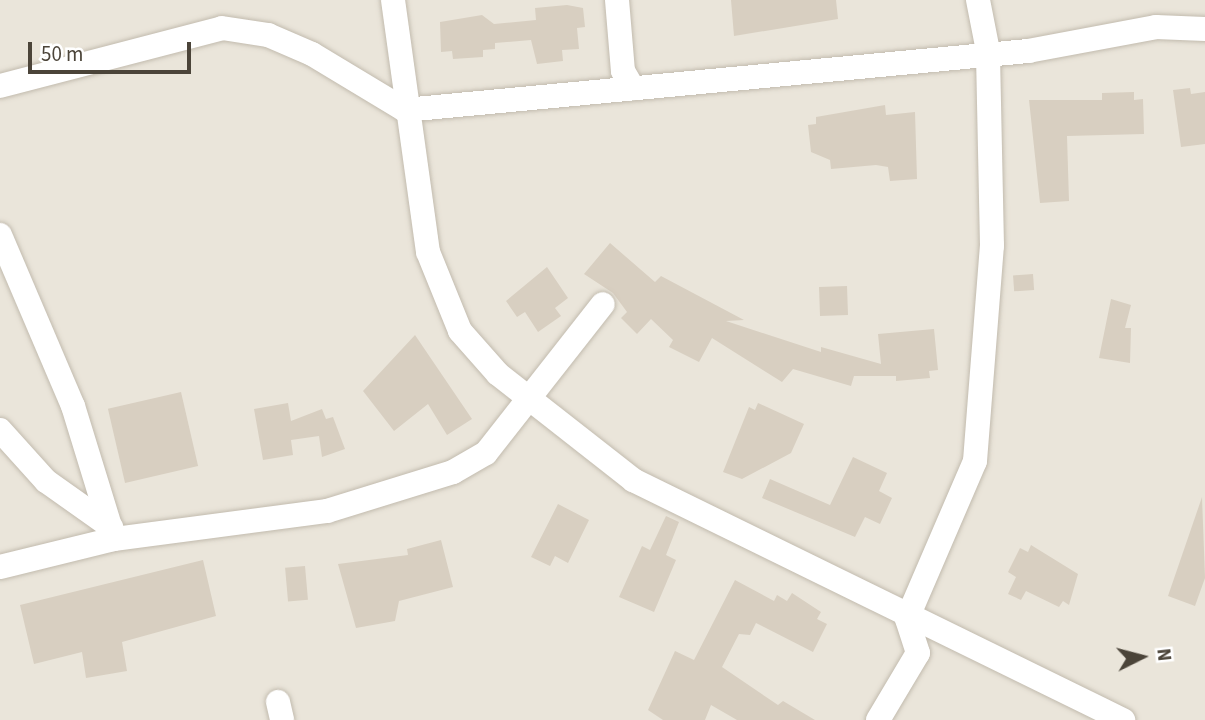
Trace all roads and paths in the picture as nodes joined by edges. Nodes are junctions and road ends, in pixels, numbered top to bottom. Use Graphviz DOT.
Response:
graph roads {
  1 [pos="393,0"];
  2 [pos="617,0"];
  3 [pos="978,0"];
  4 [pos="1205,29"];
  5 [pos="988,51"];
  6 [pos="0,86"];
  7 [pos="633,88"];
  8 [pos="405,110"];
  9 [pos="0,235"];
  10 [pos="603,304"];
  11 [pos="527,401"];
  12 [pos="0,430"];
  13 [pos="112,533"];
  14 [pos="0,568"];
  15 [pos="907,620"];
  16 [pos="1109,717"];
  17 [pos="878,720"];
  1 -- 8 [label="street"];
  2 -- 7 [label="street"];
  3 -- 5 [label="street"];
  4 -- 5 [label="street"];
  5 -- 7 [label="street"];
  5 -- 15 [label="street"];
  6 -- 8 [label="street"];
  7 -- 8 [label="street"];
  8 -- 11 [label="street"];
  9 -- 13 [label="street"];
  10 -- 11 [label="street"];
  11 -- 13 [label="street"];
  11 -- 15 [label="street"];
  12 -- 13 [label="street"];
  13 -- 14 [label="street"];
  15 -- 16 [label="street"];
  15 -- 17 [label="street"];
}
